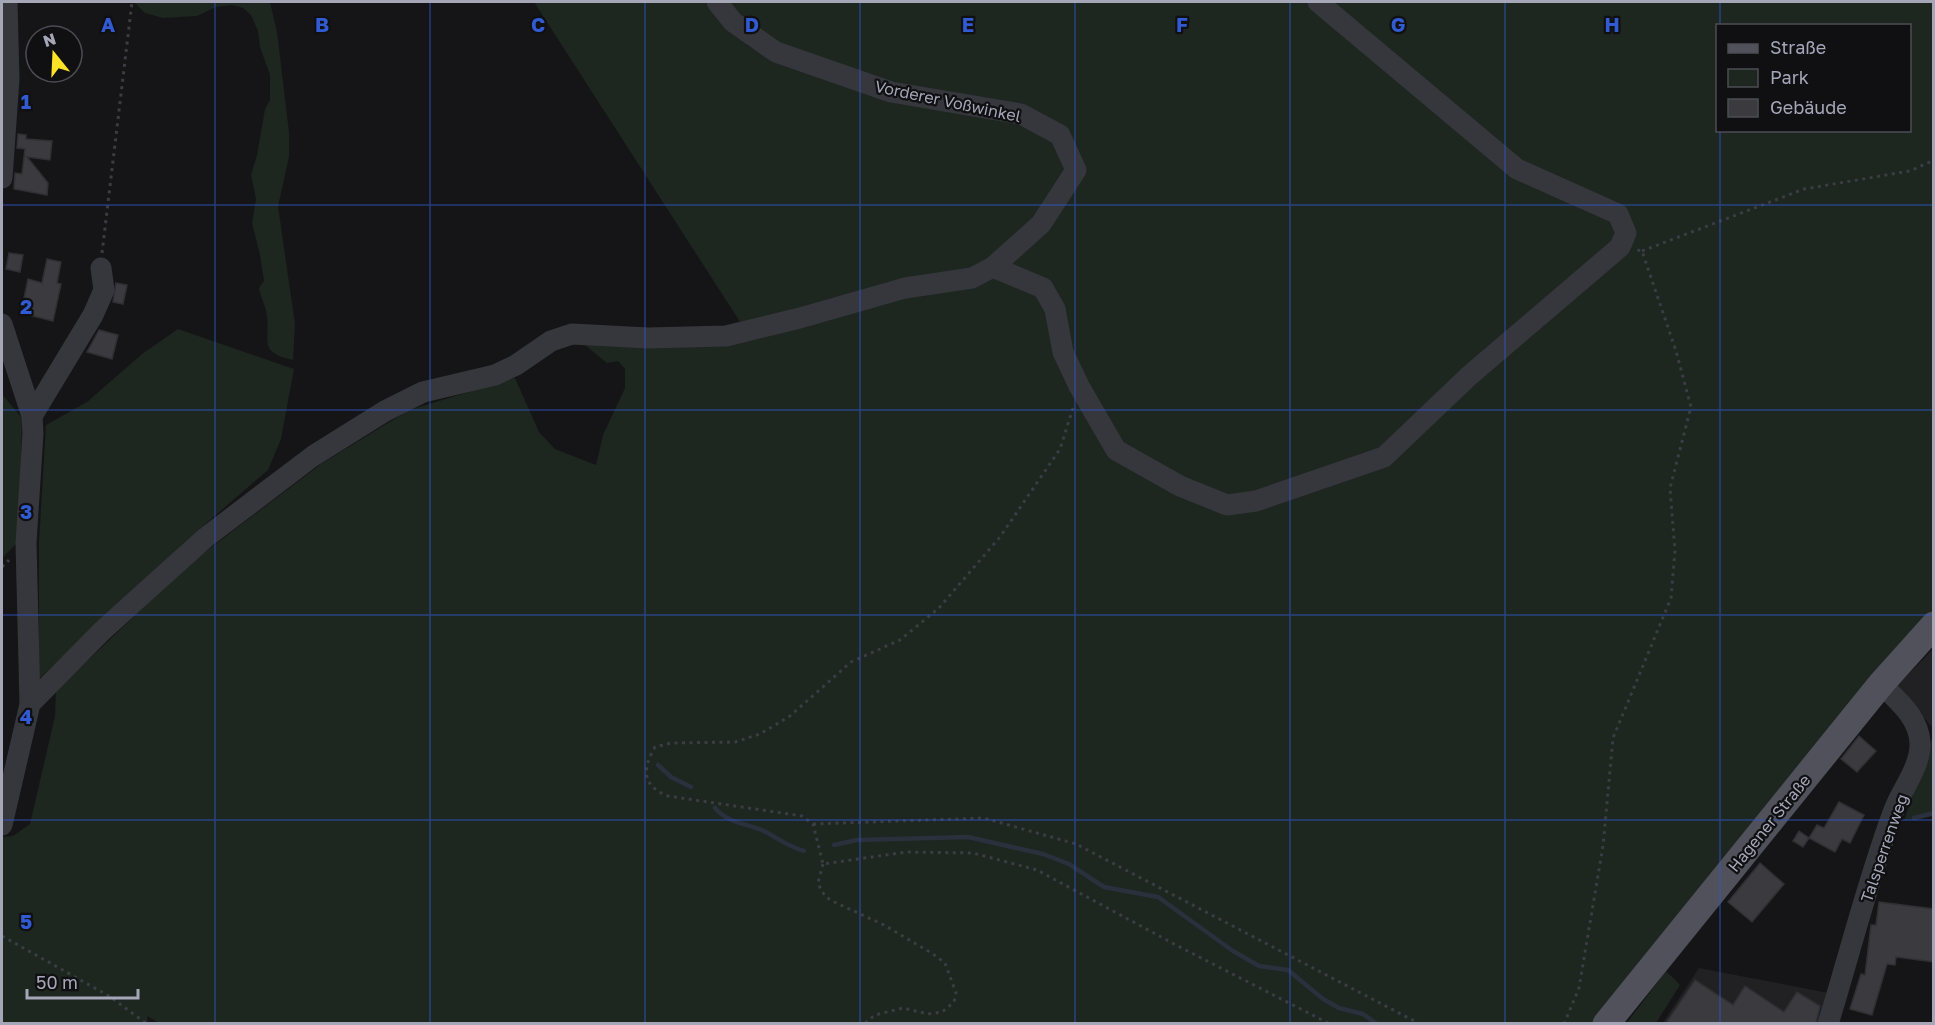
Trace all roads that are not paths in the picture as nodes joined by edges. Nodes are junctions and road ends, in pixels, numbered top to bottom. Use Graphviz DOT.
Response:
graph roads {
  1 [pos="7,2"];
  2 [pos="717,2"];
  3 [pos="1318,2"];
  4 [pos="2,178"];
  5 [pos="993,267"];
  6 [pos="101,268"];
  7 [pos="2,324"];
  8 [pos="33,416"];
  9 [pos="1934,625"];
  10 [pos="1881,684"];
  11 [pos="30,704"];
  12 [pos="2,825"];
  13 [pos="1606,1023"];
  14 [pos="1828,1023"];
  1 -- 4 [label="street"];
  2 -- 5 [label="street, Vorderer Voßwinkel"];
  3 -- 5 [label="street"];
  5 -- 11 [label="street"];
  6 -- 8 [label="street"];
  7 -- 8 [label="street"];
  8 -- 11 [label="street"];
  9 -- 10 [label="main road, Hagener Straße"];
  10 -- 13 [label="main road, Hagener Straße"];
  10 -- 14 [label="street, Talsperrenweg"];
  11 -- 12 [label="street"];
}
